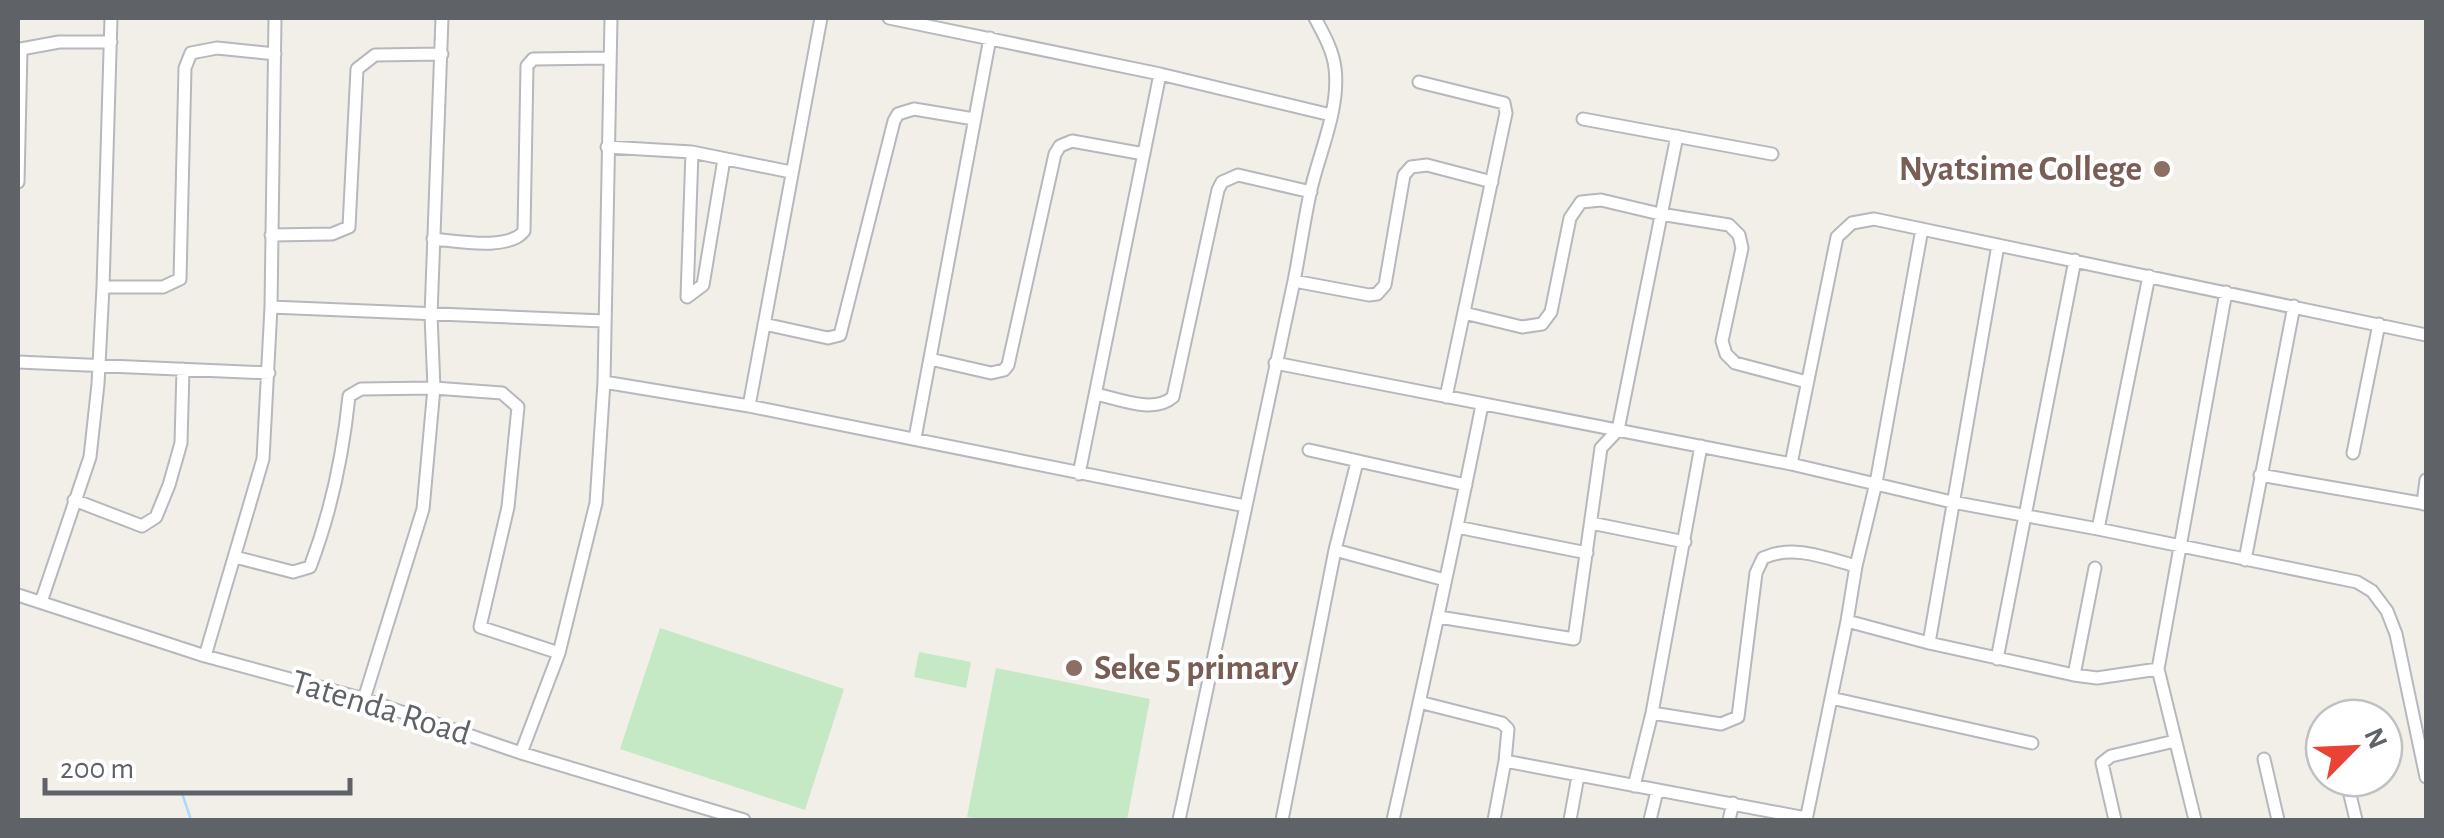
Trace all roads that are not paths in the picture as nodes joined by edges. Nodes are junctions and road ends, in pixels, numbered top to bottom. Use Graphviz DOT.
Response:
graph roads {
  1 [pos="111,18"];
  2 [pos="276,18"];
  3 [pos="442,18"];
  4 [pos="611,18"];
  5 [pos="821,18"];
  6 [pos="889,18"];
  7 [pos="1315,18"];
  8 [pos="990,38"];
  9 [pos="111,42"];
  10 [pos="275,54"];
  11 [pos="442,54"];
  12 [pos="609,58"];
  13 [pos="1160,74"];
  14 [pos="1420,82"];
  15 [pos="1331,116"];
  16 [pos="1583,118"];
  17 [pos="974,119"];
  18 [pos="1677,136"];
  19 [pos="607,147"];
  20 [pos="692,152"];
  21 [pos="1144,154"];
  22 [pos="1772,154"];
  23 [pos="724,158"];
  24 [pos="791,172"];
  25 [pos="18,182"];
  26 [pos="1492,182"];
  27 [pos="1311,192"];
  28 [pos="1660,214"];
  29 [pos="1922,229"];
  30 [pos="271,235"];
  31 [pos="433,239"];
  32 [pos="1998,245"];
  33 [pos="2075,260"];
  34 [pos="2149,276"];
  35 [pos="1294,281"];
  36 [pos="103,286"];
  37 [pos="2226,292"];
  38 [pos="270,306"];
  39 [pos="2294,306"];
  40 [pos="1464,313"];
  41 [pos="431,314"];
  42 [pos="604,321"];
  43 [pos="764,324"];
  44 [pos="2379,324"];
  45 [pos="2426,334"];
  46 [pos="930,359"];
  47 [pos="18,362"];
  48 [pos="1275,363"];
  49 [pos="97,364"];
  50 [pos="184,370"];
  51 [pos="268,373"];
  52 [pos="604,382"];
  53 [pos="1807,382"];
  54 [pos="434,388"];
  55 [pos="1096,394"];
  56 [pos="1446,397"];
  57 [pos="1482,404"];
  58 [pos="748,406"];
  59 [pos="1618,430"];
  60 [pos="914,438"];
  61 [pos="1701,446"];
  62 [pos="1309,450"];
  63 [pos="2353,453"];
  64 [pos="1357,462"];
  65 [pos="1791,464"];
  66 [pos="1079,474"];
  67 [pos="2260,475"];
  68 [pos="2426,480"];
  69 [pos="1876,483"];
  70 [pos="1466,485"];
  71 [pos="74,500"];
  72 [pos="1952,502"];
  73 [pos="2425,504"];
  74 [pos="1245,506"];
  75 [pos="2024,516"];
  76 [pos="1591,523"];
  77 [pos="1457,528"];
  78 [pos="2098,529"];
  79 [pos="1684,542"];
  80 [pos="2179,546"];
  81 [pos="1335,550"];
  82 [pos="1587,553"];
  83 [pos="234,557"];
  84 [pos="2245,560"];
  85 [pos="1856,566"];
  86 [pos="2095,568"];
  87 [pos="1445,580"];
  88 [pos="18,595"];
  89 [pos="40,602"];
  90 [pos="1439,616"];
  91 [pos="1847,622"];
  92 [pos="1929,643"];
  93 [pos="560,653"];
  94 [pos="205,656"];
  95 [pos="1996,658"];
  96 [pos="2158,669"];
  97 [pos="2074,675"];
  98 [pos="1832,698"];
  99 [pos="364,699"];
  100 [pos="1419,702"];
  101 [pos="1652,713"];
  102 [pos="2174,741"];
  103 [pos="2032,743"];
  104 [pos="521,753"];
  105 [pos="2264,760"];
  106 [pos="1504,761"];
  107 [pos="1578,776"];
  108 [pos="2426,778"];
  109 [pos="1634,786"];
  110 [pos="1657,790"];
  111 [pos="1733,803"];
  112 [pos="1806,819"];
  113 [pos="744,820"];
  114 [pos="1179,820"];
  115 [pos="1282,820"];
  116 [pos="1393,820"];
  117 [pos="1494,820"];
  118 [pos="1570,820"];
  119 [pos="1650,820"];
  120 [pos="1730,820"];
  121 [pos="2115,820"];
  122 [pos="2195,820"];
  123 [pos="2278,820"];
  1 -- 9 [label="street"];
  2 -- 10 [label="street"];
  3 -- 11 [label="street"];
  4 -- 12 [label="street"];
  5 -- 24 [label="street"];
  6 -- 8 [label="street"];
  7 -- 15 [label="street"];
  8 -- 13 [label="street"];
  8 -- 17 [label="street"];
  9 -- 25 [label="street"];
  9 -- 36 [label="street"];
  10 -- 30 [label="street"];
  10 -- 36 [label="street"];
  11 -- 30 [label="street"];
  11 -- 31 [label="street"];
  12 -- 19 [label="street"];
  12 -- 31 [label="street"];
  13 -- 15 [label="street"];
  13 -- 21 [label="street"];
  14 -- 26 [label="street"];
  15 -- 27 [label="street"];
  16 -- 18 [label="street"];
  17 -- 43 [label="street"];
  17 -- 46 [label="street"];
  18 -- 22 [label="street"];
  18 -- 28 [label="street"];
  19 -- 20 [label="street"];
  19 -- 42 [label="street"];
  20 -- 23 [label="street"];
  20 -- 23 [label="street"];
  21 -- 46 [label="street"];
  21 -- 55 [label="street"];
  23 -- 24 [label="street"];
  24 -- 43 [label="street"];
  26 -- 35 [label="street"];
  26 -- 40 [label="street"];
  27 -- 35 [label="street"];
  27 -- 55 [label="street"];
  28 -- 40 [label="street"];
  28 -- 53 [label="street"];
  28 -- 59 [label="street"];
  29 -- 32 [label="street"];
  29 -- 53 [label="street"];
  29 -- 69 [label="street"];
  30 -- 38 [label="street"];
  31 -- 41 [label="street"];
  32 -- 33 [label="street"];
  32 -- 72 [label="street"];
  33 -- 34 [label="street"];
  33 -- 75 [label="street"];
  34 -- 37 [label="street"];
  34 -- 78 [label="street"];
  35 -- 48 [label="street"];
  36 -- 49 [label="street"];
  37 -- 39 [label="street"];
  37 -- 80 [label="street"];
  38 -- 41 [label="street"];
  38 -- 51 [label="street"];
  39 -- 44 [label="street"];
  39 -- 67 [label="street"];
  40 -- 56 [label="street"];
  41 -- 42 [label="street"];
  41 -- 54 [label="street"];
  42 -- 52 [label="street"];
  43 -- 58 [label="street"];
  44 -- 45 [label="street"];
  44 -- 63 [label="street"];
  46 -- 60 [label="street"];
  47 -- 49 [label="street"];
  48 -- 56 [label="street"];
  48 -- 74 [label="street"];
  49 -- 50 [label="street"];
  49 -- 71 [label="street"];
  50 -- 51 [label="street"];
  50 -- 71 [label="street"];
  51 -- 83 [label="street"];
  52 -- 58 [label="street"];
  52 -- 93 [label="street"];
  53 -- 65 [label="street"];
  54 -- 83 [label="street"];
  54 -- 93 [label="street"];
  54 -- 99 [label="street"];
  55 -- 66 [label="street"];
  56 -- 57 [label="street"];
  57 -- 59 [label="street"];
  57 -- 70 [label="street"];
  58 -- 60 [label="street"];
  59 -- 61 [label="street"];
  59 -- 76 [label="street"];
  60 -- 66 [label="street"];
  61 -- 65 [label="street"];
  61 -- 79 [label="street"];
  62 -- 64 [label="street"];
  64 -- 70 [label="street"];
  64 -- 81 [label="street"];
  65 -- 69 [label="street"];
  66 -- 74 [label="street"];
  67 -- 73 [label="street"];
  67 -- 84 [label="street"];
  68 -- 73 [label="street"];
  69 -- 72 [label="street"];
  69 -- 85 [label="street"];
  70 -- 77 [label="street"];
  71 -- 89 [label="street"];
  72 -- 75 [label="street"];
  72 -- 92 [label="street"];
  74 -- 114 [label="street"];
  75 -- 78 [label="street"];
  75 -- 95 [label="street"];
  76 -- 79 [label="street"];
  76 -- 82 [label="street"];
  77 -- 82 [label="street"];
  77 -- 87 [label="street"];
  78 -- 80 [label="street"];
  79 -- 101 [label="street"];
  80 -- 84 [label="street"];
  80 -- 96 [label="street"];
  81 -- 87 [label="street"];
  81 -- 115 [label="street"];
  82 -- 90 [label="street"];
  83 -- 94 [label="street"];
  84 -- 108 [label="street"];
  85 -- 91 [label="street"];
  85 -- 101 [label="street"];
  86 -- 97 [label="street"];
  87 -- 90 [label="street"];
  88 -- 89 [label="street, Tatenda Road"];
  89 -- 94 [label="street, Tatenda Road"];
  90 -- 100 [label="street"];
  91 -- 92 [label="street"];
  91 -- 98 [label="street"];
  92 -- 95 [label="street"];
  93 -- 104 [label="street"];
  94 -- 99 [label="street, Tatenda Road"];
  95 -- 97 [label="street"];
  96 -- 97 [label="street"];
  96 -- 102 [label="street"];
  98 -- 103 [label="street"];
  98 -- 112 [label="street"];
  99 -- 104 [label="street, Tatenda Road"];
  100 -- 106 [label="street"];
  100 -- 116 [label="street"];
  101 -- 109 [label="street"];
  102 -- 121 [label="street"];
  102 -- 122 [label="street"];
  104 -- 113 [label="street, Tatenda Road"];
  105 -- 123 [label="street"];
  106 -- 107 [label="street"];
  106 -- 117 [label="street"];
  107 -- 109 [label="street"];
  107 -- 118 [label="street"];
  109 -- 110 [label="street"];
  110 -- 111 [label="street"];
  110 -- 119 [label="street"];
  111 -- 112 [label="street"];
  111 -- 120 [label="street"];
}
